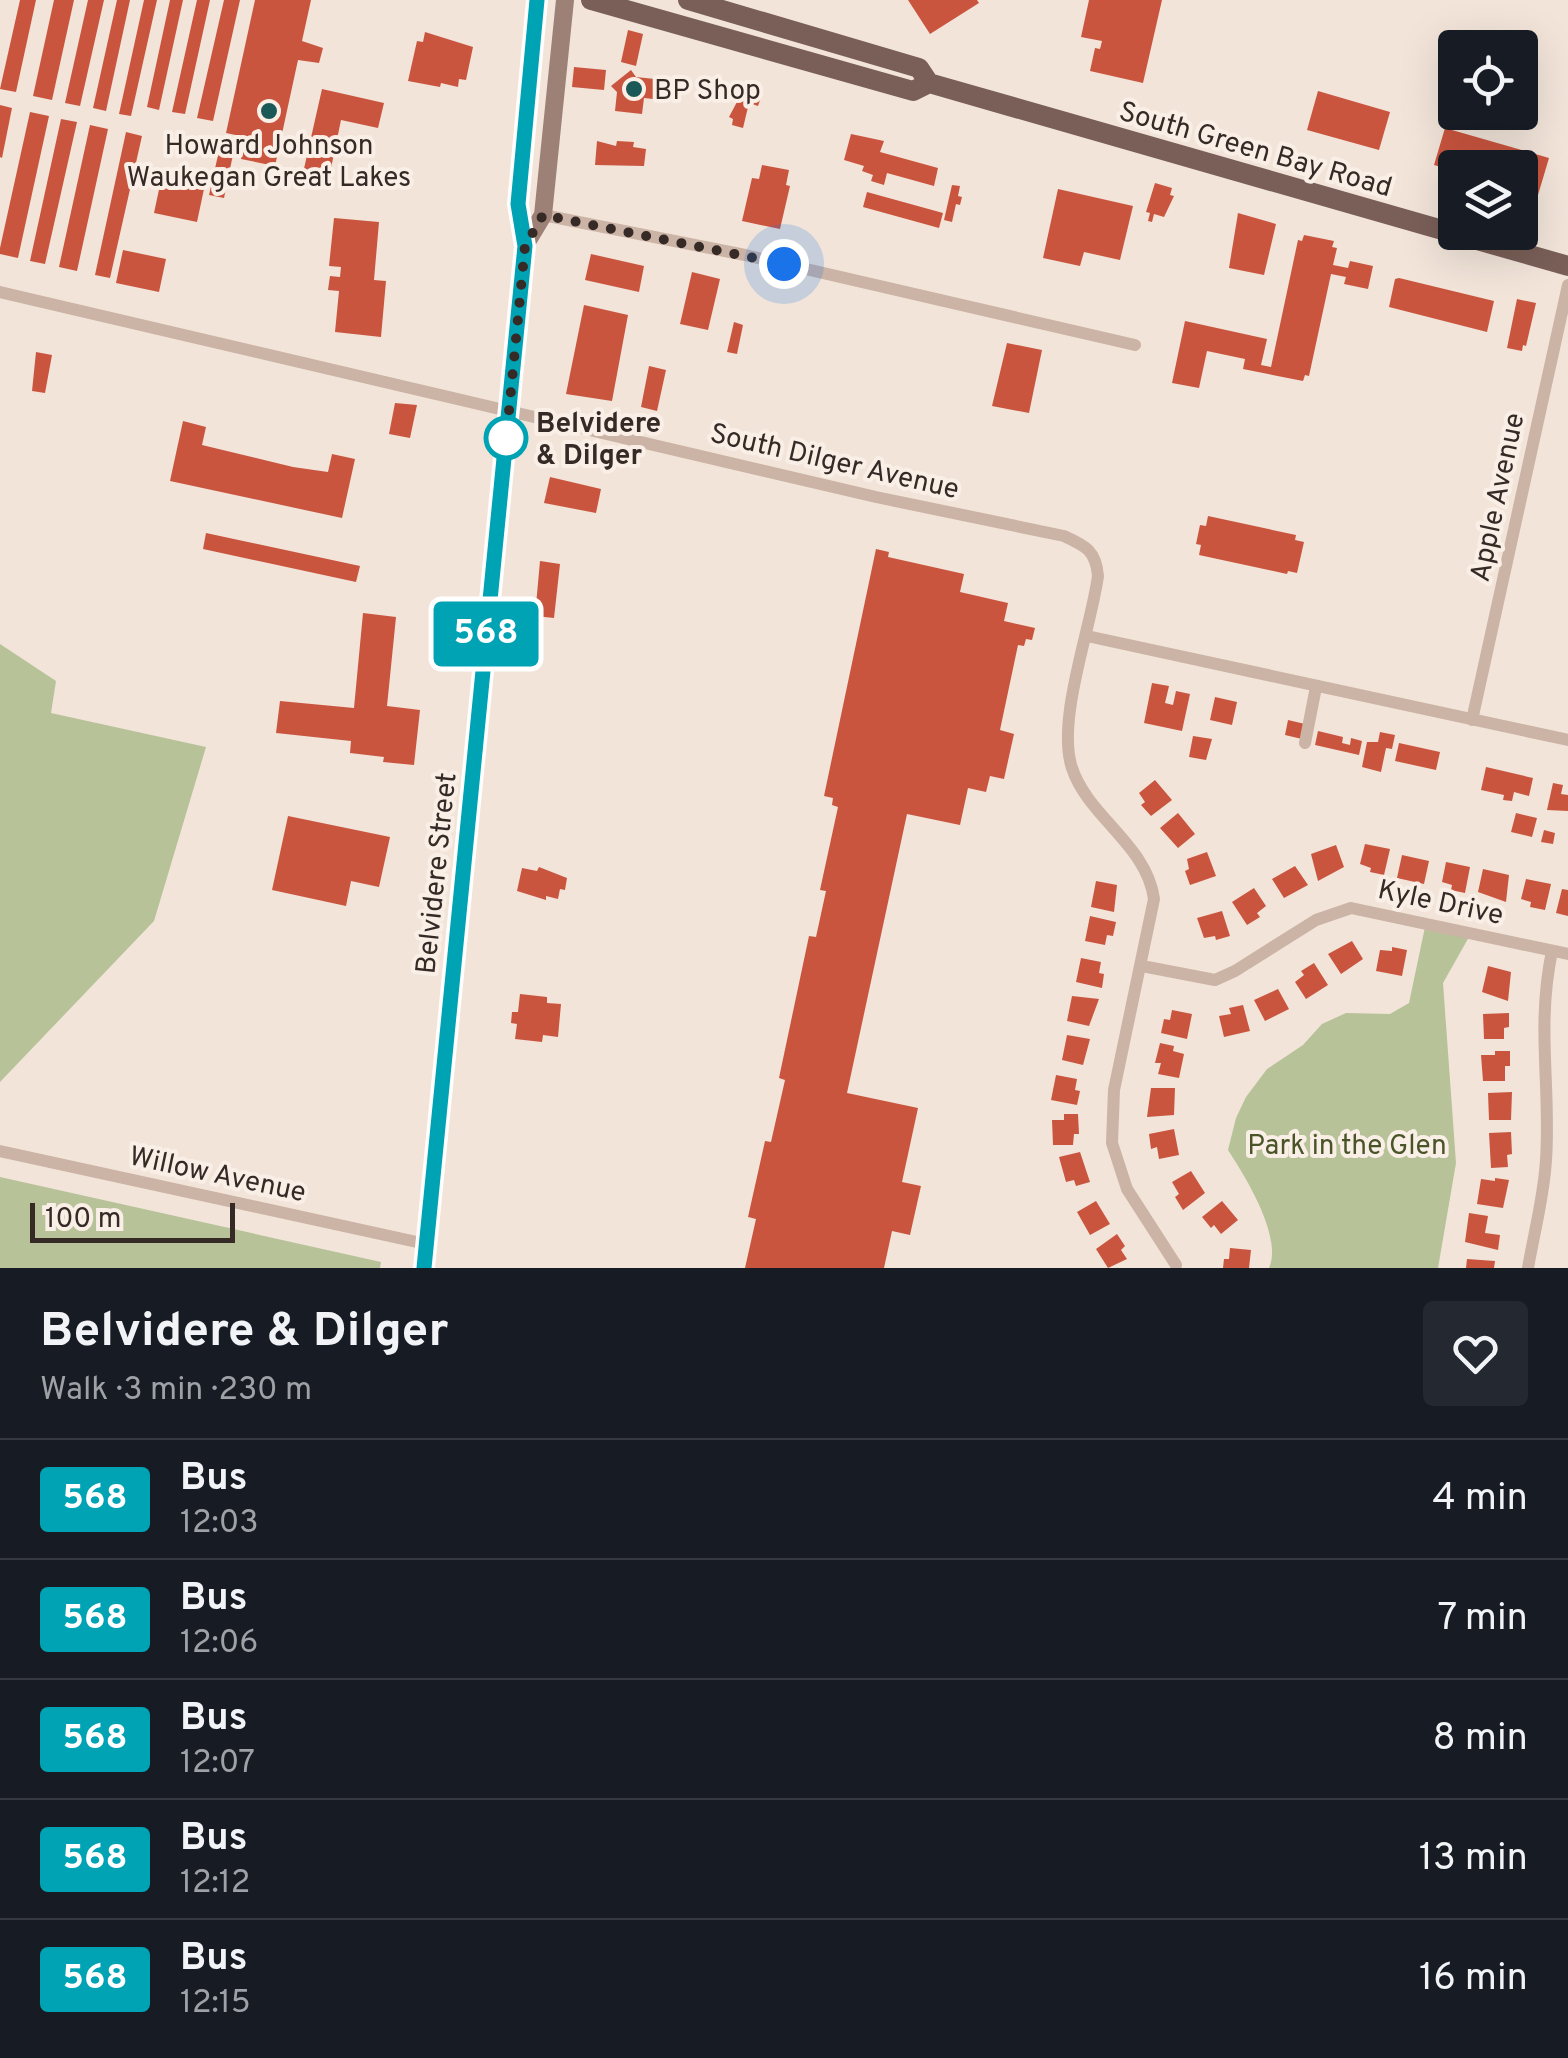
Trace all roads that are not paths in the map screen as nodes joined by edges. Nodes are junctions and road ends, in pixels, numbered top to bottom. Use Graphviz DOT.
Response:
graph roads {
  1 [pos="537,0"];
  2 [pos="565,0"];
  3 [pos="591,0"];
  4 [pos="688,0"];
  5 [pos="929,84"];
  6 [pos="543,215"];
  7 [pos="525,246"];
  8 [pos="1568,266"];
  9 [pos="1568,285"];
  10 [pos="0,292"];
  11 [pos="1134,345"];
  12 [pos="509,410"];
  13 [pos="1087,636"];
  14 [pos="1316,687"];
  15 [pos="1472,720"];
  16 [pos="1568,740"];
  17 [pos="1306,742"];
  18 [pos="1552,950"];
  19 [pos="1568,954"];
  20 [pos="1142,966"];
  21 [pos="0,1151"];
  22 [pos="426,1244"];
  23 [pos="1176,1265"];
  24 [pos="424,1268"];
  25 [pos="1528,1268"];
  1 -- 7 [label="main road, Belvidere Street"];
  2 -- 6 [label="main road, Belvidere Street"];
  3 -- 5 [label="main road, South Green Bay Road"];
  4 -- 5 [label="main road, South Green Bay Road"];
  5 -- 8 [label="main road, South Green Bay Road"];
  6 -- 7 [label="main road, Belvidere Street"];
  6 -- 11 [label="street"];
  7 -- 12 [label="main road, Belvidere Street"];
  9 -- 15 [label="street, Apple Avenue"];
  10 -- 12 [label="street, South Dilger Avenue"];
  12 -- 13 [label="street, South Dilger Avenue"];
  12 -- 22 [label="main road, Belvidere Street"];
  13 -- 14 [label="street"];
  13 -- 20 [label="street"];
  14 -- 15 [label="street"];
  14 -- 17 [label="street"];
  15 -- 16 [label="street"];
  18 -- 19 [label="street, Kyle Drive"];
  18 -- 20 [label="street, Kyle Drive"];
  18 -- 25 [label="street"];
  20 -- 23 [label="street"];
  21 -- 22 [label="street, Willow Avenue"];
  22 -- 24 [label="main road, Belvidere Street"];
}
